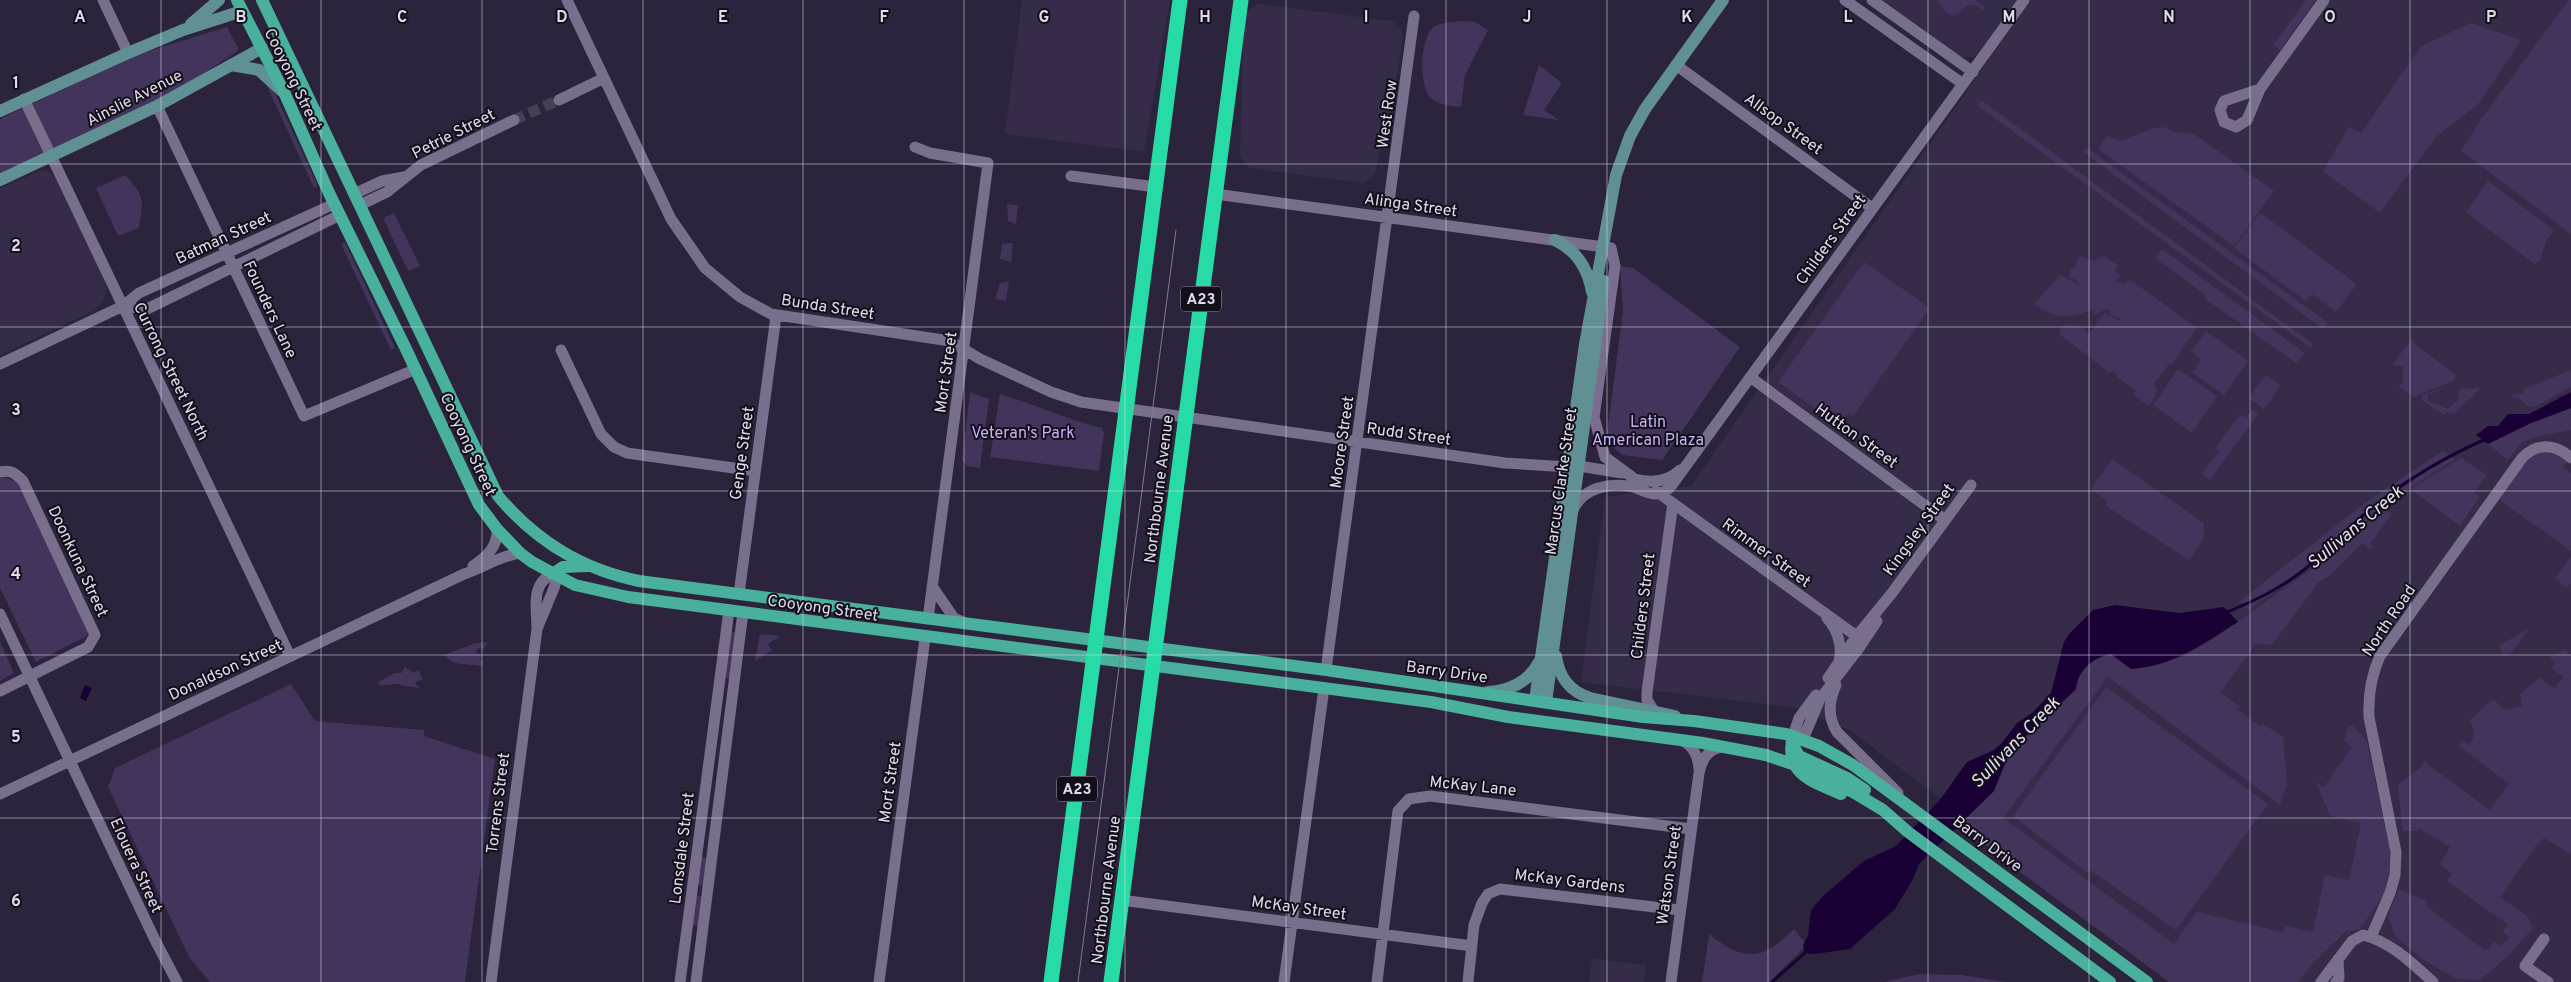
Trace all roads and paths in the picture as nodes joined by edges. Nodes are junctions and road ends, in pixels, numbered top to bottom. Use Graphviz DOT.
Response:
graph roads {
  1 [pos="103,0"];
  2 [pos="219,0"];
  3 [pos="568,0"];
  4 [pos="1180,0"];
  5 [pos="1241,0"];
  6 [pos="1723,0"];
  7 [pos="1844,0"];
  8 [pos="1872,0"];
  9 [pos="2024,0"];
  10 [pos="2324,0"];
  11 [pos="262,1"];
  12 [pos="239,6"];
  13 [pos="1414,16"];
  14 [pos="183,30"];
  15 [pos="279,36"];
  16 [pos="262,48"];
  17 [pos="128,52"];
  18 [pos="231,65"];
  19 [pos="1676,65"];
  20 [pos="1973,72"];
  21 [pos="604,78"];
  22 [pos="1963,84"];
  23 [pos="2260,89"];
  24 [pos="284,92"];
  25 [pos="24,99"];
  26 [pos="559,100"];
  27 [pos="157,106"];
  28 [pos="0,111"];
  29 [pos="514,120"];
  30 [pos="916,147"];
  31 [pos="51,156"];
  32 [pos="1071,176"];
  33 [pos="0,180"];
  34 [pos="1156,187"];
  35 [pos="1216,194"];
  36 [pos="357,199"];
  37 [pos="1872,208"];
  38 [pos="337,209"];
  39 [pos="321,210"];
  40 [pos="1389,218"];
  41 [pos="326,221"];
  42 [pos="1555,240"];
  43 [pos="1603,246"];
  44 [pos="227,253"];
  45 [pos="233,267"];
  46 [pos="1592,304"];
  47 [pos="123,306"];
  48 [pos="776,316"];
  49 [pos="561,350"];
  50 [pos="964,351"];
  51 [pos="432,356"];
  52 [pos="0,364"];
  53 [pos="415,367"];
  54 [pos="1750,377"];
  55 [pos="1127,408"];
  56 [pos="1185,417"];
  57 [pos="1357,442"];
  58 [pos="2571,458"];
  59 [pos="1687,463"];
  60 [pos="1574,467"];
  61 [pos="755,471"];
  62 [pos="0,472"];
  63 [pos="1634,478"];
  64 [pos="1971,485"];
  65 [pos="1659,494"];
  66 [pos="1673,503"];
  67 [pos="1573,510"];
  68 [pos="1945,520"];
  69 [pos="497,529"];
  70 [pos="550,544"];
  71 [pos="520,553"];
  72 [pos="590,566"];
  73 [pos="464,574"];
  74 [pos="553,574"];
  75 [pos="932,586"];
  76 [pos="1892,593"];
  77 [pos="739,594"];
  78 [pos="728,610"];
  79 [pos="862,610"];
  80 [pos="1821,611"];
  81 [pos="743,612"];
  82 [pos="0,614"];
  83 [pos="928,619"];
  84 [pos="965,624"];
  85 [pos="859,629"];
  86 [pos="1856,637"];
  87 [pos="925,638"];
  88 [pos="1096,641"];
  89 [pos="1554,641"];
  90 [pos="1154,648"];
  91 [pos="290,656"];
  92 [pos="1854,656"];
  93 [pos="1540,659"];
  94 [pos="1094,660"];
  95 [pos="1152,667"];
  96 [pos="1326,670"];
  97 [pos="1838,672"];
  98 [pos="30,676"];
  99 [pos="1324,688"];
  100 [pos="0,692"];
  101 [pos="1483,692"];
  102 [pos="1541,701"];
  103 [pos="1654,711"];
  104 [pos="714,718"];
  105 [pos="729,720"];
  106 [pos="1537,720"];
  107 [pos="1694,721"];
  108 [pos="1678,739"];
  109 [pos="1795,743"];
  110 [pos="1725,747"];
  111 [pos="1748,751"];
  112 [pos="70,761"];
  113 [pos="1795,764"];
  114 [pos="1699,773"];
  115 [pos="0,794"];
  116 [pos="1916,810"];
  117 [pos="1691,829"];
  118 [pos="1908,832"];
  119 [pos="1122,900"];
  120 [pos="1680,910"];
  121 [pos="1293,922"];
  122 [pos="1383,934"];
  123 [pos="2371,937"];
  124 [pos="2544,939"];
  125 [pos="1472,946"];
  126 [pos="2338,959"];
  127 [pos="175,981"];
  128 [pos="491,982"];
  129 [pos="680,982"];
  130 [pos="696,982"];
  131 [pos="879,982"];
  132 [pos="1051,982"];
  133 [pos="1111,982"];
  134 [pos="1284,982"];
  135 [pos="1377,982"];
  136 [pos="1468,982"];
  137 [pos="1671,982"];
  138 [pos="2110,982"];
  139 [pos="2147,982"];
  140 [pos="2321,982"];
  141 [pos="2336,982"];
  142 [pos="2433,982"];
  143 [pos="2548,982"];
  1 -- 17 [label="street"];
  2 -- 14 [label="street"];
  3 -- 21 [label="street, Bunda Street"];
  4 -- 34 [label="highway, A23"];
  5 -- 35 [label="highway, Northbourne Avenue / A23"];
  6 -- 19 [label="street, Marcus Clarke Street"];
  7 -- 22 [label="street"];
  8 -- 20 [label="street"];
  9 -- 20 [label="street, Childers Street"];
  10 -- 23 [label="street"];
  11 -- 12 [label="main road"];
  11 -- 15 [label="main road, Cooyong Street"];
  12 -- 14 [label="street"];
  12 -- 16 [label="main road, Cooyong Street"];
  13 -- 40 [label="street, West Row"];
  14 -- 17 [label="street"];
  15 -- 16 [label="main road, Ainslie Avenue"];
  15 -- 36 [label="main road, Cooyong Street"];
  16 -- 18 [label="street, Ainslie Avenue"];
  16 -- 24 [label="main road, Cooyong Street"];
  17 -- 25 [label="street"];
  18 -- 24 [label="street"];
  18 -- 27 [label="street, Ainslie Avenue"];
  19 -- 37 [label="street, Allsop Street"];
  19 -- 43 [label="street, Marcus Clarke Street"];
  20 -- 22 [label="street, Childers Street"];
  21 -- 26 [label="street"];
  21 -- 48 [label="street, Bunda Street"];
  22 -- 37 [label="street, Childers Street"];
  24 -- 38 [label="main road, Cooyong Street"];
  25 -- 28 [label="street"];
  25 -- 31 [label="street, Currong Street North"];
  27 -- 31 [label="street, Ainslie Avenue"];
  27 -- 44 [label="street, Founders Lane"];
  29 -- 36 [label="street, Petrie Street"];
  30 -- 50 [label="street, Mort Street"];
  31 -- 33 [label="street, Ainslie Avenue"];
  31 -- 47 [label="street, Currong Street North"];
  32 -- 34 [label="street"];
  34 -- 55 [label="highway, A23"];
  35 -- 40 [label="street, Alinga Street"];
  35 -- 56 [label="highway, Northbourne Avenue / A23"];
  36 -- 38 [label="main road, Petrie Street"];
  36 -- 51 [label="main road, Cooyong Street"];
  37 -- 54 [label="street, Childers Street"];
  38 -- 39 [label="street, Petrie Street"];
  38 -- 41 [label="street, Petrie Street"];
  38 -- 53 [label="main road, Cooyong Street"];
  39 -- 44 [label="street, Batman Street"];
  40 -- 42 [label="street, Alinga Street"];
  40 -- 57 [label="street, Moore Street"];
  41 -- 45 [label="street, Batman Street"];
  42 -- 43 [label="street, Alinga Street"];
  42 -- 46 [label="street"];
  43 -- 46 [label="street, Marcus Clarke Street"];
  43 -- 60 [label="street, Marcus Clarke Street"];
  43 -- 63 [label="street, Marcus Clarke Street"];
  44 -- 45 [label="street, Founders Lane"];
  44 -- 47 [label="street, Batman Street"];
  45 -- 47 [label="street, Batman Street"];
  45 -- 53 [label="street, Founders Lane"];
  46 -- 60 [label="street, Marcus Clarke Street"];
  47 -- 52 [label="street"];
  47 -- 91 [label="street, Currong Street North"];
  48 -- 50 [label="street, Bunda Street"];
  48 -- 61 [label="street, Genge Street"];
  49 -- 61 [label="street"];
  50 -- 55 [label="street, Bunda Street"];
  50 -- 75 [label="street, Mort Street"];
  51 -- 53 [label="main road"];
  51 -- 70 [label="main road, Cooyong Street"];
  53 -- 69 [label="main road, Cooyong Street"];
  54 -- 59 [label="street, Childers Street"];
  54 -- 68 [label="street, Hutton Street"];
  55 -- 56 [label="street, Rudd Street"];
  55 -- 88 [label="highway, A23"];
  56 -- 57 [label="street, Rudd Street"];
  56 -- 90 [label="highway, Northbourne Avenue / A23"];
  57 -- 60 [label="street, Rudd Street"];
  57 -- 96 [label="street, Moore Street"];
  58 -- 123 [label="street, North Road"];
  59 -- 63 [label="street, Rimmer Street"];
  59 -- 65 [label="street, Childers Street"];
  60 -- 63 [label="street, Rimmer Street"];
  60 -- 67 [label="street, Marcus Clarke Street"];
  60 -- 93 [label="street, Marcus Clarke Street"];
  61 -- 77 [label="street, Genge Street"];
  62 -- 98 [label="street, Doonkuna Street"];
  63 -- 65 [label="street, Rimmer Street"];
  64 -- 68 [label="street, Kingsley Street"];
  65 -- 66 [label="street, Rimmer Street"];
  65 -- 67 [label="street, Rimmer Street"];
  66 -- 80 [label="street, Rimmer Street"];
  66 -- 103 [label="street, Childers Street"];
  67 -- 89 [label="street, Marcus Clarke Street"];
  68 -- 76 [label="street, Kingsley Street"];
  69 -- 71 [label="main road, Cooyong Street"];
  69 -- 73 [label="street, Donaldson Street"];
  70 -- 72 [label="main road, Cooyong Street"];
  70 -- 74 [label="main road"];
  71 -- 73 [label="street, Donaldson Street"];
  71 -- 74 [label="main road, Cooyong Street"];
  72 -- 74 [label="main road"];
  72 -- 77 [label="main road, Cooyong Street"];
  73 -- 91 [label="street, Donaldson Street"];
  74 -- 78 [label="main road, Cooyong Street"];
  74 -- 128 [label="street, Torrens Street"];
  75 -- 83 [label="street, Mort Street"];
  75 -- 84 [label="street"];
  76 -- 86 [label="street, Kingsley Street"];
  76 -- 92 [label="street, Kingsley Street"];
  77 -- 78 [label="main road, Lonsdale Street"];
  77 -- 79 [label="main road, Cooyong Street"];
  77 -- 81 [label="main road, Lonsdale Street"];
  78 -- 81 [label="main road, Cooyong Street"];
  78 -- 104 [label="street, Lonsdale Street"];
  79 -- 83 [label="main road, Cooyong Street"];
  79 -- 85 [label="main road"];
  80 -- 86 [label="street, Rimmer Street"];
  80 -- 97 [label="street"];
  81 -- 85 [label="main road, Cooyong Street"];
  81 -- 105 [label="street, Lonsdale Street"];
  82 -- 98 [label="street"];
  83 -- 84 [label="main road, Cooyong Street"];
  83 -- 87 [label="main road, Mort Street"];
  84 -- 88 [label="main road, Cooyong Street"];
  85 -- 87 [label="main road, Cooyong Street"];
  86 -- 92 [label="street"];
  86 -- 97 [label="street, Kingsley Street"];
  87 -- 94 [label="main road, Cooyong Street"];
  87 -- 131 [label="street, Mort Street"];
  88 -- 90 [label="main road, Barry Drive"];
  88 -- 94 [label="highway, A23"];
  89 -- 102 [label="street, Marcus Clarke Street"];
  89 -- 103 [label="street"];
  90 -- 95 [label="highway, Northbourne Avenue / A23"];
  90 -- 96 [label="main road, Barry Drive"];
  91 -- 112 [label="street, Donaldson Street"];
  92 -- 97 [label="street, Kingsley Street"];
  93 -- 101 [label="street"];
  93 -- 102 [label="street, Marcus Clarke Street"];
  94 -- 95 [label="main road, Barry Drive"];
  94 -- 132 [label="highway, A23"];
  95 -- 99 [label="main road, Barry Drive"];
  95 -- 119 [label="highway, Northbourne Avenue / A23"];
  96 -- 101 [label="main road, Barry Drive"];
  97 -- 109 [label="street, Kingsley Street"];
  97 -- 116 [label="street"];
  98 -- 100 [label="street, Doonkuna Street"];
  98 -- 112 [label="street"];
  99 -- 106 [label="main road, Barry Drive"];
  99 -- 121 [label="street"];
  101 -- 102 [label="main road, Barry Drive"];
  102 -- 106 [label="main road, Marcus Clarke Street"];
  102 -- 107 [label="main road, Barry Drive"];
  103 -- 107 [label="street"];
  104 -- 105 [label="street"];
  104 -- 129 [label="street, Lonsdale Street"];
  105 -- 130 [label="street, Lonsdale Street"];
  106 -- 108 [label="main road, Barry Drive"];
  107 -- 109 [label="main road, Barry Drive"];
  108 -- 110 [label="main road, Barry Drive"];
  108 -- 114 [label="street, Watson Street"];
  109 -- 111 [label="main road, Barry Drive"];
  109 -- 113 [label="main road"];
  109 -- 116 [label="main road, Barry Drive"];
  109 -- 118 [label="main road"];
  110 -- 111 [label="main road, Barry Drive"];
  110 -- 114 [label="street, Watson Street"];
  111 -- 113 [label="main road, Barry Drive"];
  112 -- 115 [label="street, Donaldson Street"];
  112 -- 127 [label="street, Elouera Street"];
  113 -- 118 [label="main road"];
  114 -- 117 [label="street, Watson Street"];
  116 -- 139 [label="main road, Barry Drive"];
  117 -- 120 [label="street, Watson Street"];
  117 -- 122 [label="street, McKay Lane"];
  118 -- 138 [label="main road"];
  119 -- 121 [label="street, McKay Street"];
  119 -- 133 [label="highway, Northbourne Avenue / A23"];
  120 -- 125 [label="street, McKay Gardens"];
  120 -- 137 [label="street, Watson Street"];
  121 -- 122 [label="street, McKay Street"];
  121 -- 134 [label="street"];
  122 -- 125 [label="street, McKay Street"];
  122 -- 135 [label="street, McKay Lane"];
  123 -- 126 [label="street"];
  123 -- 142 [label="street"];
  124 -- 143 [label="street"];
  125 -- 136 [label="street, McKay Gardens"];
  126 -- 140 [label="street"];
  126 -- 141 [label="street"];
}
